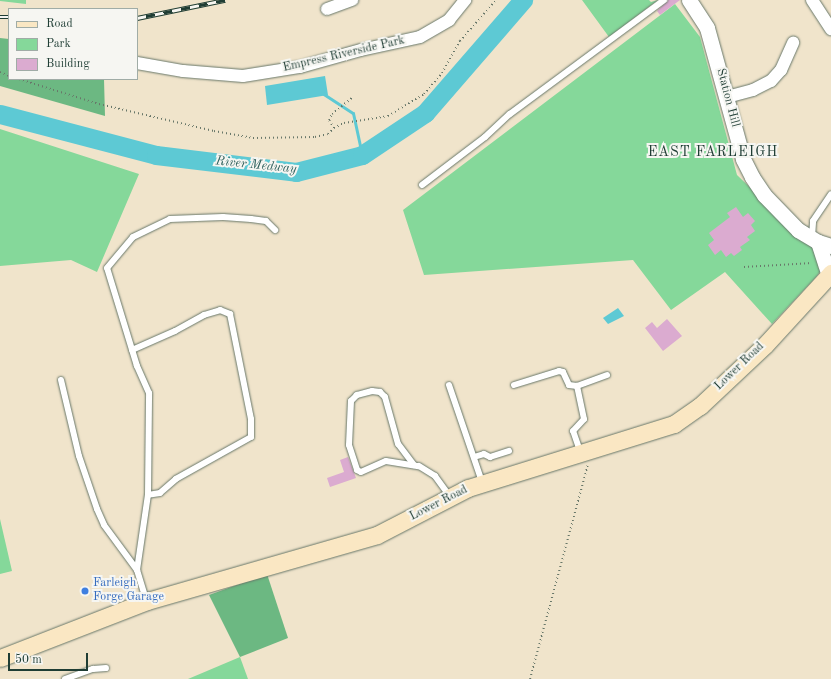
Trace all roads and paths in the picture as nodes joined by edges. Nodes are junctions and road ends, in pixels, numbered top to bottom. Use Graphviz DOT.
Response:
graph roads {
  1 [pos="352,0"];
  2 [pos="465,0"];
  3 [pos="496,0"];
  4 [pos="664,0"];
  5 [pos="689,0"];
  6 [pos="812,0"];
  7 [pos="327,9"];
  8 [pos="831,29"];
  9 [pos="793,44"];
  10 [pos="138,63"];
  11 [pos="22,80"];
  12 [pos="727,97"];
  13 [pos="352,98"];
  14 [pos="334,128"];
  15 [pos="422,185"];
  16 [pos="831,194"];
  17 [pos="274,230"];
  18 [pos="820,242"];
  19 [pos="744,267"];
  20 [pos="828,270"];
  21 [pos="132,350"];
  22 [pos="607,375"];
  23 [pos="61,380"];
  24 [pos="449,385"];
  25 [pos="514,385"];
  26 [pos="577,386"];
  27 [pos="509,451"];
  28 [pos="586,451"];
  29 [pos="474,457"];
  30 [pos="414,465"];
  31 [pos="483,483"];
  32 [pos="148,495"];
  33 [pos="450,496"];
  34 [pos="137,570"];
  35 [pos="147,601"];
  36 [pos="0,658"];
  37 [pos="106,668"];
  38 [pos="65,679"];
  39 [pos="530,679"];
  1 -- 7 [label="street"];
  2 -- 10 [label="street, Empress Riverside Park"];
  3 -- 14 [label="path"];
  4 -- 15 [label="lane"];
  5 -- 12 [label="street, Station Hill"];
  6 -- 8 [label="street"];
  9 -- 12 [label="street"];
  11 -- 14 [label="path"];
  12 -- 18 [label="street, Station Hill"];
  13 -- 14 [label="path"];
  16 -- 18 [label="lane"];
  17 -- 21 [label="lane"];
  18 -- 20 [label="street"];
  19 -- 20 [label="path"];
  20 -- 28 [label="main road, Lower Road"];
  21 -- 32 [label="lane"];
  21 -- 32 [label="lane"];
  22 -- 26 [label="lane"];
  23 -- 34 [label="lane"];
  24 -- 29 [label="lane"];
  25 -- 26 [label="lane"];
  26 -- 28 [label="lane"];
  27 -- 29 [label="lane"];
  28 -- 31 [label="main road, Lower Road"];
  28 -- 39 [label="path"];
  29 -- 31 [label="lane"];
  30 -- 30 [label="lane"];
  30 -- 33 [label="lane"];
  31 -- 33 [label="main road, Lower Road"];
  32 -- 34 [label="lane"];
  33 -- 35 [label="main road, Lower Road"];
  34 -- 35 [label="lane"];
  35 -- 36 [label="main road, Lower Road"];
  37 -- 38 [label="lane"];
}
